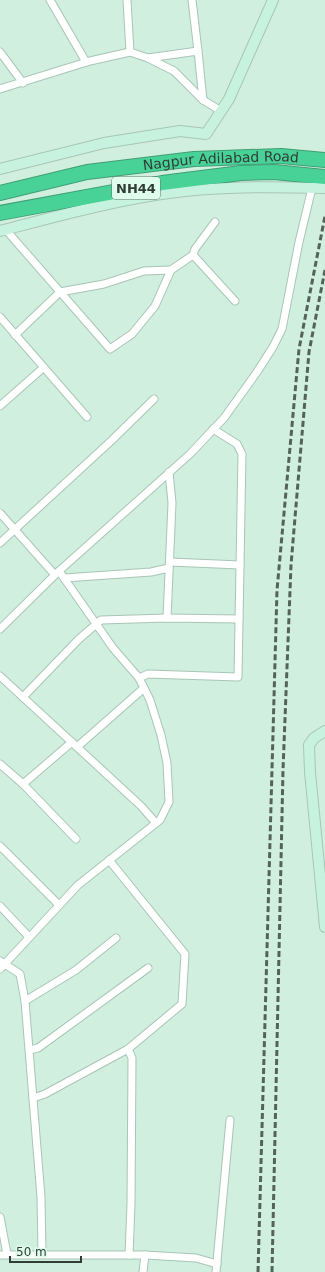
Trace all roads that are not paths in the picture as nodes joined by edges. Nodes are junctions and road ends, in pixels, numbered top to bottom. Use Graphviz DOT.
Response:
graph roads {
  1 [pos="50,0"];
  2 [pos="127,0"];
  3 [pos="192,0"];
  4 [pos="274,0"];
  5 [pos="198,51"];
  6 [pos="0,52"];
  7 [pos="130,52"];
  8 [pos="148,58"];
  9 [pos="86,62"];
  10 [pos="23,83"];
  11 [pos="0,89"];
  12 [pos="203,100"];
  13 [pos="221,111"];
  14 [pos="325,160"];
  15 [pos="0,169"];
  16 [pos="325,177"];
  17 [pos="312,188"];
  18 [pos="325,188"];
  19 [pos="0,193"];
  20 [pos="0,213"];
  21 [pos="215,222"];
  22 [pos="3,230"];
  23 [pos="193,255"];
  24 [pos="170,270"];
  25 [pos="60,292"];
  26 [pos="235,301"];
  27 [pos="0,317"];
  28 [pos="15,335"];
  29 [pos="43,368"];
  30 [pos="154,399"];
  31 [pos="0,406"];
  32 [pos="87,418"];
  33 [pos="213,429"];
  34 [pos="169,472"];
  35 [pos="0,513"];
  36 [pos="14,529"];
  37 [pos="0,543"];
  38 [pos="170,565"];
  39 [pos="240,565"];
  40 [pos="57,573"];
  41 [pos="64,578"];
  42 [pos="167,618"];
  43 [pos="239,620"];
  44 [pos="96,624"];
  45 [pos="0,628"];
  46 [pos="0,676"];
  47 [pos="139,678"];
  48 [pos="144,688"];
  49 [pos="23,697"];
  50 [pos="325,731"];
  51 [pos="74,744"];
  52 [pos="0,764"];
  53 [pos="23,784"];
  54 [pos="156,823"];
  55 [pos="76,839"];
  56 [pos="0,846"];
  57 [pos="109,860"];
  58 [pos="323,873"];
  59 [pos="60,905"];
  60 [pos="0,906"];
  61 [pos="325,927"];
  62 [pos="29,937"];
  63 [pos="116,938"];
  64 [pos="1,965"];
  65 [pos="148,968"];
  66 [pos="25,1001"];
  67 [pos="128,1049"];
  68 [pos="30,1050"];
  69 [pos="33,1098"];
  70 [pos="230,1120"];
  71 [pos="0,1217"];
  72 [pos="42,1254"];
  73 [pos="4,1255"];
  74 [pos="129,1255"];
  75 [pos="144,1255"];
  76 [pos="216,1268"];
  77 [pos="143,1272"];
  1 -- 9 [label="street"];
  2 -- 7 [label="street"];
  3 -- 5 [label="street"];
  4 -- 13 [label="street"];
  5 -- 8 [label="street"];
  5 -- 12 [label="street"];
  6 -- 10 [label="street"];
  7 -- 8 [label="street"];
  7 -- 9 [label="street"];
  8 -- 12 [label="street"];
  9 -- 10 [label="street"];
  10 -- 11 [label="street"];
  12 -- 13 [label="street"];
  13 -- 15 [label="street"];
  14 -- 19 [label="highway, Nagpur Adilabad Road / NH44"];
  16 -- 20 [label="highway, Nagpur Adilabad Road / NH44"];
  17 -- 18 [label="street"];
  17 -- 22 [label="street"];
  17 -- 33 [label="street"];
  21 -- 23 [label="street"];
  22 -- 25 [label="street"];
  23 -- 24 [label="street"];
  23 -- 26 [label="street"];
  24 -- 25 [label="street"];
  24 -- 25 [label="street"];
  25 -- 28 [label="street"];
  27 -- 28 [label="street"];
  28 -- 29 [label="street"];
  29 -- 31 [label="street"];
  29 -- 32 [label="street"];
  30 -- 36 [label="street"];
  33 -- 34 [label="street"];
  33 -- 39 [label="street"];
  34 -- 38 [label="street"];
  34 -- 40 [label="street"];
  35 -- 36 [label="street"];
  36 -- 37 [label="street"];
  36 -- 40 [label="street"];
  38 -- 39 [label="street"];
  38 -- 41 [label="street"];
  38 -- 42 [label="street"];
  39 -- 43 [label="street"];
  40 -- 41 [label="street"];
  40 -- 45 [label="street"];
  41 -- 44 [label="street"];
  42 -- 43 [label="street"];
  42 -- 44 [label="street"];
  43 -- 47 [label="street"];
  44 -- 47 [label="street"];
  44 -- 49 [label="street"];
  46 -- 49 [label="street"];
  47 -- 48 [label="street"];
  48 -- 51 [label="street"];
  48 -- 54 [label="street"];
  49 -- 51 [label="street"];
  50 -- 58 [label="street"];
  51 -- 53 [label="street"];
  51 -- 54 [label="street"];
  52 -- 53 [label="street"];
  53 -- 55 [label="street"];
  54 -- 57 [label="street"];
  56 -- 59 [label="street"];
  57 -- 59 [label="street"];
  57 -- 67 [label="street"];
  58 -- 61 [label="street"];
  59 -- 62 [label="street"];
  60 -- 62 [label="street"];
  62 -- 64 [label="street"];
  63 -- 66 [label="street"];
  64 -- 66 [label="street"];
  65 -- 68 [label="street"];
  66 -- 68 [label="street"];
  67 -- 69 [label="street"];
  67 -- 74 [label="street"];
  68 -- 69 [label="street"];
  69 -- 72 [label="street"];
  70 -- 76 [label="street"];
  71 -- 73 [label="street"];
  72 -- 73 [label="street"];
  72 -- 74 [label="street"];
  74 -- 75 [label="street"];
  75 -- 76 [label="street"];
  75 -- 77 [label="street"];
}
